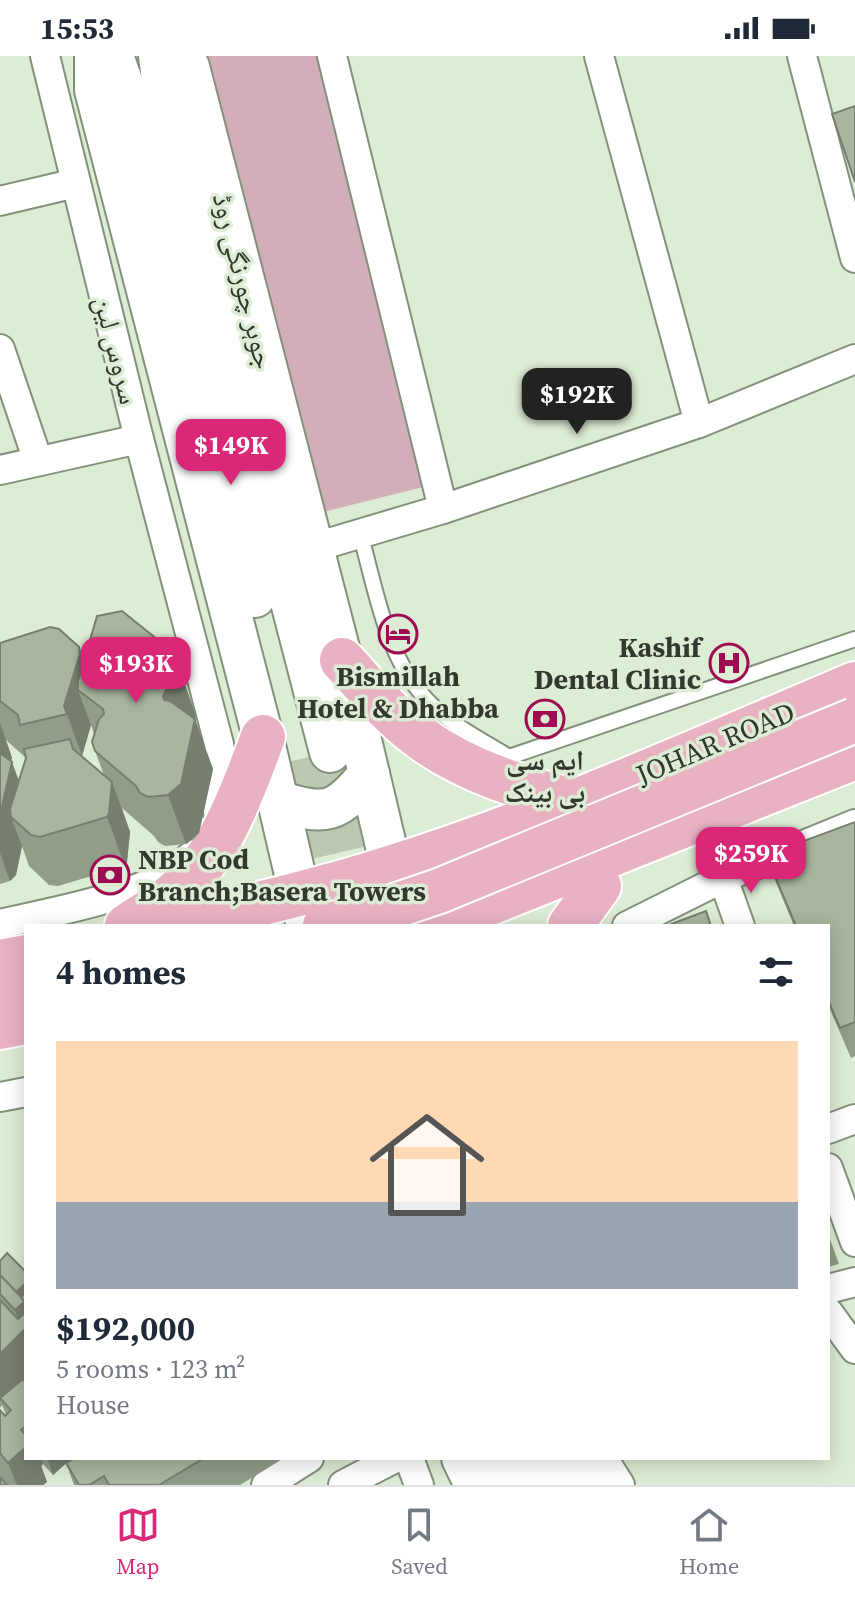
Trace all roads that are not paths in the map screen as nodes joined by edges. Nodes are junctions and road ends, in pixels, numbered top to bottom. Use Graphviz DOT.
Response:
graph roads {
  1 [pos="45,56"];
  2 [pos="95,56"];
  3 [pos="113,56"];
  4 [pos="159,56"];
  5 [pos="184,56"];
  6 [pos="332,56"];
  7 [pos="599,56"];
  8 [pos="802,56"];
  9 [pos="76,183"];
  10 [pos="0,201"];
  11 [pos="855,258"];
  12 [pos="0,349"];
  13 [pos="855,359"];
  14 [pos="7,389"];
  15 [pos="699,423"];
  16 [pos="139,439"];
  17 [pos="38,461"];
  18 [pos="0,470"];
  19 [pos="443,509"];
  20 [pos="360,533"];
  21 [pos="312,548"];
  22 [pos="855,639"];
  23 [pos="342,660"];
  24 [pos="855,684"];
  25 [pos="855,720"];
  26 [pos="296,750"];
  27 [pos="855,757"];
  28 [pos="504,768"];
  29 [pos="369,774"];
  30 [pos="855,782"];
  31 [pos="249,788"];
  32 [pos="575,802"];
  33 [pos="855,824"];
  34 [pos="391,868"];
  35 [pos="723,878"];
  36 [pos="599,886"];
  37 [pos="311,915"];
  38 [pos="0,924"];
  39 [pos="130,924"];
  40 [pos="192,924"];
  41 [pos="405,924"];
  42 [pos="437,924"];
  43 [pos="494,924"];
  44 [pos="571,924"];
  45 [pos="631,924"];
  46 [pos="739,924"];
  47 [pos="24,957"];
  48 [pos="0,962"];
  49 [pos="24,989"];
  50 [pos="0,994"];
  51 [pos="24,1022"];
  52 [pos="0,1027"];
  53 [pos="24,1043"];
  54 [pos="0,1048"];
  55 [pos="24,1092"];
  56 [pos="0,1097"];
  57 [pos="855,1119"];
  58 [pos="830,1128"];
  59 [pos="830,1173"];
  60 [pos="855,1242"];
  61 [pos="855,1282"];
  62 [pos="830,1288"];
  63 [pos="830,1315"];
  64 [pos="855,1349"];
  65 [pos="306,1460"];
  66 [pos="391,1460"];
  67 [pos="410,1460"];
  68 [pos="463,1460"];
  69 [pos="498,1460"];
  70 [pos="538,1460"];
  71 [pos="570,1460"];
  72 [pos="604,1460"];
  73 [pos="266,1485"];
  74 [pos="343,1485"];
  75 [pos="419,1485"];
  76 [pos="475,1485"];
  77 [pos="513,1485"];
  78 [pos="553,1485"];
  79 [pos="586,1485"];
  80 [pos="620,1485"];
  1 -- 9 [label="street, سروس لین"];
  2 -- 26 [label="main road"];
  3 -- 26 [label="main road"];
  4 -- 26 [label="main road, جوہر چورنگی روڈ"];
  5 -- 21 [label="main road, جوہر چورنگی روڈ"];
  6 -- 19 [label="street"];
  7 -- 15 [label="street"];
  8 -- 11 [label="street"];
  9 -- 10 [label="street"];
  9 -- 16 [label="street, سروس لین"];
  12 -- 14 [label="street"];
  13 -- 15 [label="street"];
  14 -- 17 [label="street"];
  15 -- 19 [label="street"];
  16 -- 17 [label="street"];
  16 -- 31 [label="street, سروس لین"];
  17 -- 18 [label="street"];
  19 -- 20 [label="street"];
  20 -- 21 [label="street"];
  20 -- 28 [label="lane"];
  21 -- 23 [label="main road, جوہر چورنگی روڈ"];
  22 -- 28 [label="lane"];
  23 -- 28 [label="main road"];
  23 -- 29 [label="main road, جوہر چورنگی روڈ"];
  24 -- 32 [label="main road, JOHAR ROAD"];
  25 -- 37 [label="main road, bridge"];
  26 -- 31 [label="main road"];
  27 -- 42 [label="main road"];
  28 -- 32 [label="main road"];
  29 -- 31 [label="main road"];
  29 -- 34 [label="main road, جوہر چورنگی روڈ"];
  30 -- 36 [label="main road"];
  31 -- 37 [label="main road"];
  31 -- 38 [label="street, سروس لین"];
  31 -- 39 [label="main road"];
  32 -- 34 [label="main road, JOHAR ROAD"];
  33 -- 35 [label="street"];
  34 -- 37 [label="main road, JOHAR ROAD"];
  34 -- 41 [label="main road, جوہر چورنگی روڈ"];
  35 -- 45 [label="street"];
  35 -- 46 [label="street"];
  36 -- 43 [label="main road"];
  36 -- 44 [label="main road"];
  37 -- 40 [label="main road"];
  47 -- 48 [label="main road"];
  49 -- 50 [label="main road"];
  51 -- 52 [label="main road"];
  53 -- 54 [label="main road"];
  55 -- 56 [label="street"];
  57 -- 58 [label="street"];
  59 -- 60 [label="street"];
  61 -- 62 [label="street"];
  63 -- 64 [label="street"];
  65 -- 73 [label="street"];
  66 -- 74 [label="street"];
  67 -- 75 [label="street"];
  68 -- 76 [label="main road"];
  69 -- 77 [label="main road"];
  70 -- 78 [label="main road"];
  71 -- 79 [label="main road"];
  72 -- 80 [label="street"];
}
